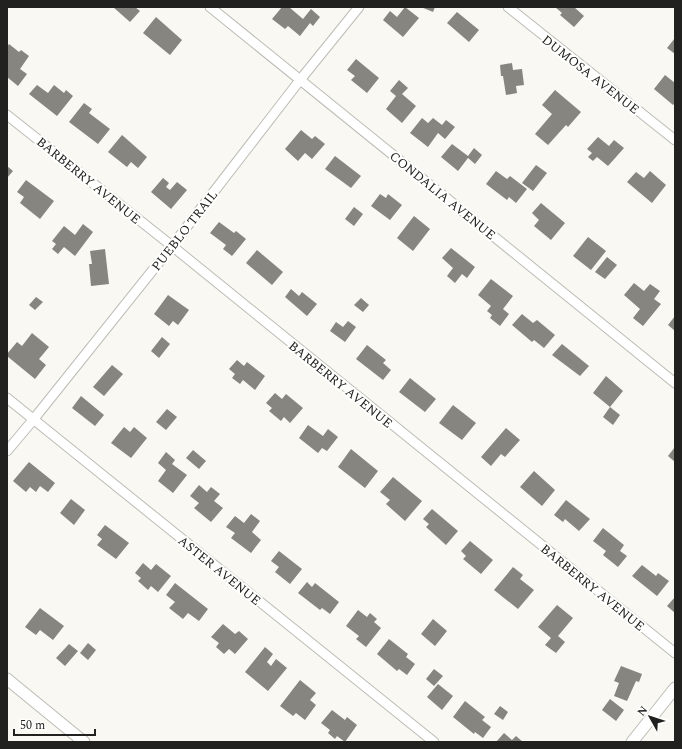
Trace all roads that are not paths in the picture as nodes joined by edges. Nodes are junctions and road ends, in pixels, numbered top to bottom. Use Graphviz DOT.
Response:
graph roads {
  1 [pos="210,7"];
  2 [pos="359,7"];
  3 [pos="508,7"];
  4 [pos="300,80"];
  5 [pos="7,115"];
  6 [pos="675,140"];
  7 [pos="172,246"];
  8 [pos="675,383"];
  9 [pos="7,398"];
  10 [pos="33,420"];
  11 [pos="7,451"];
  12 [pos="675,653"];
  13 [pos="7,679"];
  14 [pos="675,688"];
  15 [pos="84,742"];
  16 [pos="434,742"];
  17 [pos="632,742"];
  1 -- 4 [label="street, CONDALIA AVENUE"];
  2 -- 4 [label="street, PUEBLO TRAIL"];
  3 -- 6 [label="street, DUMOSA AVENUE"];
  4 -- 7 [label="street, PUEBLO TRAIL"];
  4 -- 8 [label="street, CONDALIA AVENUE"];
  5 -- 7 [label="street, BARBERRY AVENUE"];
  7 -- 10 [label="street, PUEBLO TRAIL"];
  7 -- 12 [label="street, BARBERRY AVENUE"];
  9 -- 10 [label="street, ASTER AVENUE"];
  10 -- 11 [label="street, PUEBLO TRAIL"];
  10 -- 16 [label="street, ASTER AVENUE"];
  13 -- 15 [label="street"];
  14 -- 17 [label="street"];
}
